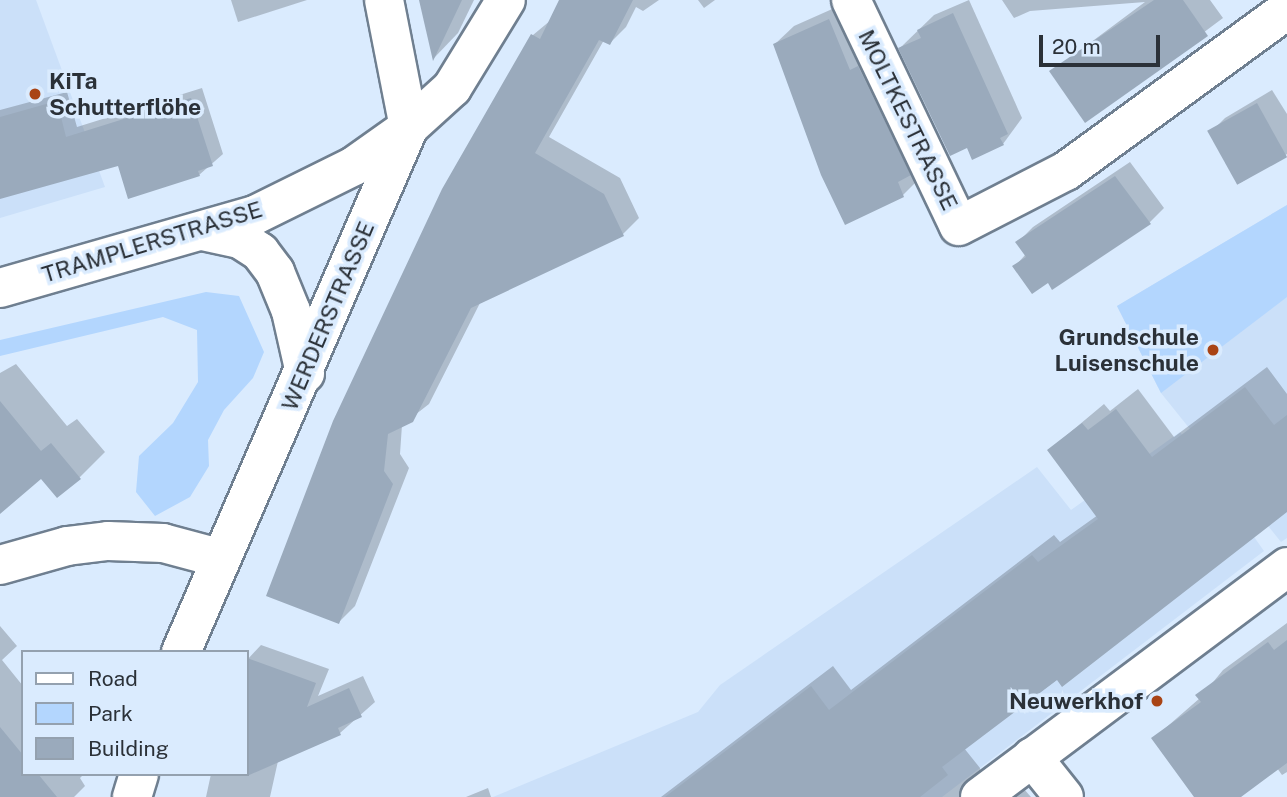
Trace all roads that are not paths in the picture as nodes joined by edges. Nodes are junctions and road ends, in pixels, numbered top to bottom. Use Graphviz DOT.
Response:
graph roads {
  1 [pos="384,0"];
  2 [pos="506,0"];
  3 [pos="851,0"];
  4 [pos="1287,10"];
  5 [pos="409,127"];
  6 [pos="202,231"];
  7 [pos="0,288"];
  8 [pos="305,373"];
  9 [pos="219,558"];
  10 [pos="0,565"];
  11 [pos="1287,567"];
  12 [pos="182,650"];
  13 [pos="1032,757"];
  14 [pos="138,776"];
  15 [pos="132,797"];
  16 [pos="980,797"];
  17 [pos="1064,797"];
  1 -- 5 [label="street"];
  2 -- 5 [label="street, WERDERSTRASSE"];
  3 -- 4 [label="street, MOLTKESTRASSE"];
  5 -- 6 [label="street, TRAMPLERSTRASSE"];
  5 -- 8 [label="street, WERDERSTRASSE"];
  6 -- 7 [label="street, TRAMPLERSTRASSE"];
  6 -- 8 [label="street"];
  8 -- 9 [label="street, WERDERSTRASSE"];
  9 -- 10 [label="street"];
  9 -- 12 [label="street, WERDERSTRASSE"];
  11 -- 13 [label="street"];
  13 -- 16 [label="street"];
  13 -- 17 [label="street"];
  14 -- 15 [label="street"];
}
